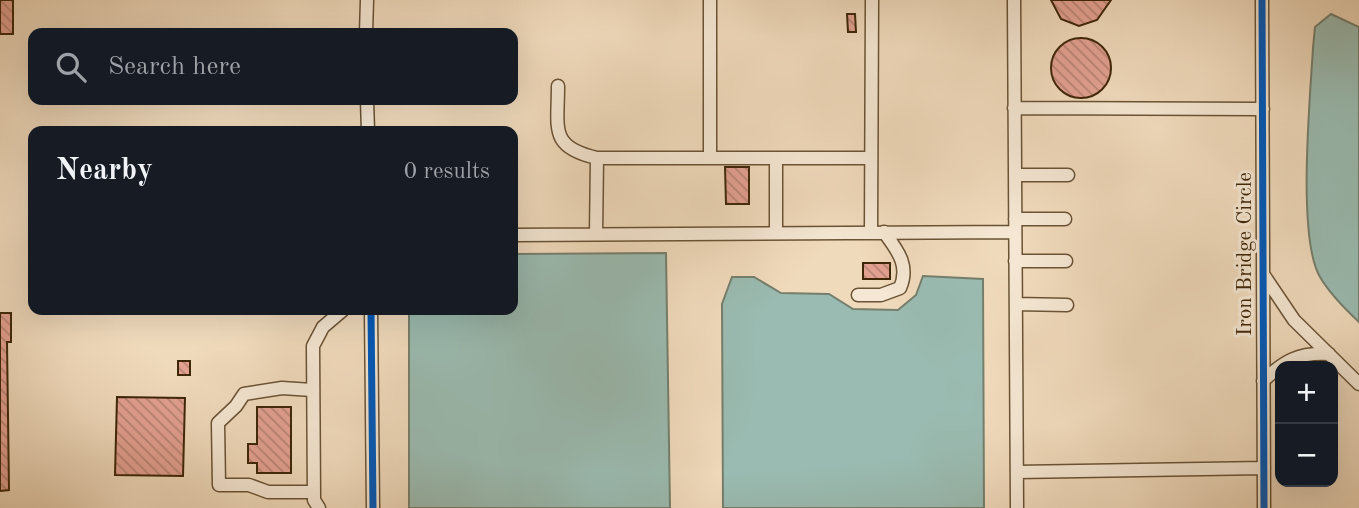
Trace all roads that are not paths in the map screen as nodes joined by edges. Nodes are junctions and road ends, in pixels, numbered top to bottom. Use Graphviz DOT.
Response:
graph roads {
  1 [pos="367,0"];
  2 [pos="710,0"];
  3 [pos="872,0"];
  4 [pos="1014,0"];
  5 [pos="1262,0"];
  6 [pos="366,28"];
  7 [pos="558,86"];
  8 [pos="367,105"];
  9 [pos="1014,108"];
  10 [pos="1264,108"];
  11 [pos="368,126"];
  12 [pos="597,158"];
  13 [pos="710,158"];
  14 [pos="776,158"];
  15 [pos="871,158"];
  16 [pos="1015,174"];
  17 [pos="1068,175"];
  18 [pos="1065,219"];
  19 [pos="1015,225"];
  20 [pos="877,232"];
  21 [pos="776,233"];
  22 [pos="518,234"];
  23 [pos="597,234"];
  24 [pos="1016,261"];
  25 [pos="1066,261"];
  26 [pos="1262,273"];
  27 [pos="858,295"];
  28 [pos="1016,304"];
  29 [pos="1067,305"];
  30 [pos="337,315"];
  31 [pos="371,315"];
  32 [pos="1329,354"];
  33 [pos="1263,381"];
  34 [pos="1359,384"];
  35 [pos="312,390"];
  36 [pos="1264,468"];
  37 [pos="1017,472"];
  38 [pos="314,492"];
  39 [pos="319,508"];
  40 [pos="373,508"];
  41 [pos="1017,508"];
  42 [pos="1264,508"];
  1 -- 6 [label="street"];
  2 -- 13 [label="street"];
  3 -- 15 [label="street"];
  4 -- 9 [label="street"];
  5 -- 10 [label="street, Iron Bridge Circle"];
  7 -- 12 [label="street"];
  8 -- 11 [label="street"];
  9 -- 10 [label="street"];
  9 -- 16 [label="street"];
  10 -- 26 [label="street, Iron Bridge Circle"];
  12 -- 13 [label="street"];
  12 -- 23 [label="street"];
  13 -- 14 [label="street"];
  14 -- 15 [label="street"];
  14 -- 21 [label="street"];
  15 -- 20 [label="street"];
  16 -- 17 [label="street"];
  16 -- 19 [label="street"];
  18 -- 19 [label="street"];
  19 -- 20 [label="street"];
  19 -- 24 [label="street"];
  20 -- 21 [label="street"];
  20 -- 27 [label="street"];
  21 -- 23 [label="street"];
  22 -- 23 [label="street"];
  24 -- 25 [label="street"];
  24 -- 28 [label="street"];
  26 -- 32 [label="street"];
  26 -- 33 [label="street, Iron Bridge Circle"];
  28 -- 29 [label="street"];
  28 -- 37 [label="street"];
  30 -- 35 [label="street"];
  31 -- 40 [label="street"];
  32 -- 33 [label="street"];
  32 -- 34 [label="street"];
  33 -- 36 [label="street, Iron Bridge Circle"];
  35 -- 38 [label="street"];
  35 -- 38 [label="street"];
  36 -- 37 [label="street"];
  36 -- 42 [label="street, Iron Bridge Circle"];
  37 -- 41 [label="street"];
  38 -- 39 [label="street"];
}
